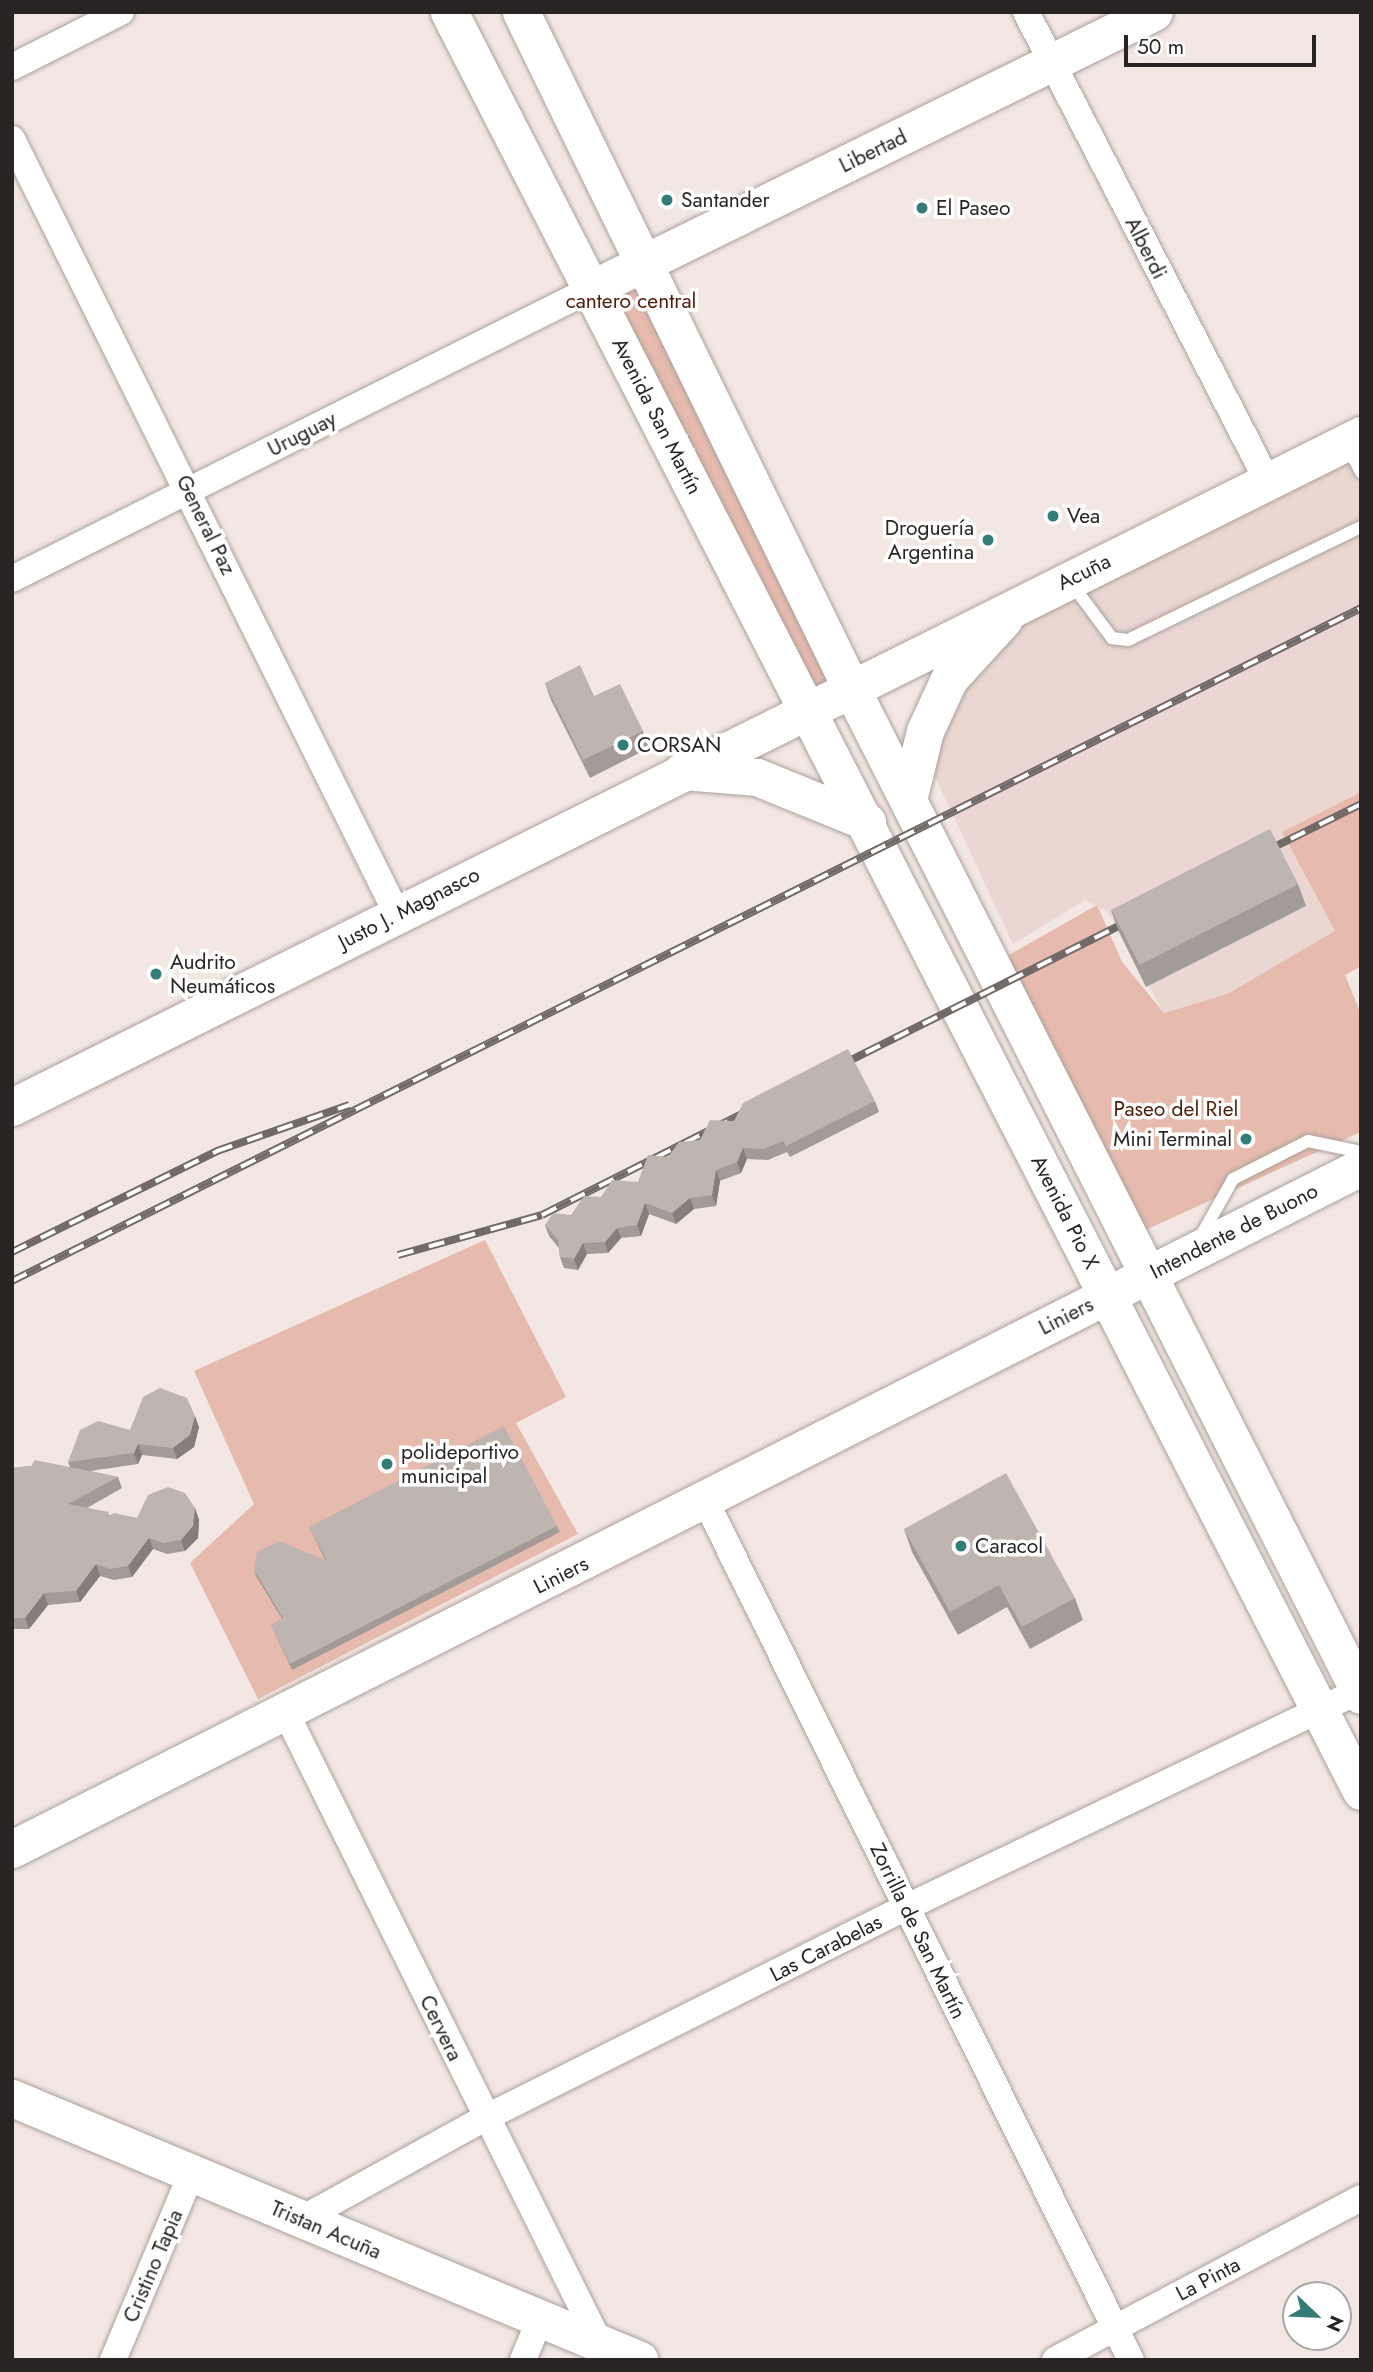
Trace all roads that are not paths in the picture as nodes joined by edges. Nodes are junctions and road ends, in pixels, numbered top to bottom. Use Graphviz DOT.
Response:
graph roads {
  1 [pos="121,12"];
  2 [pos="449,12"];
  3 [pos="521,12"];
  4 [pos="1026,12"];
  5 [pos="1154,12"];
  6 [pos="1051,64"];
  7 [pos="12,67"];
  8 [pos="12,139"];
  9 [pos="644,262"];
  10 [pos="591,289"];
  11 [pos="1356,450"];
  12 [pos="1268,482"];
  13 [pos="189,490"];
  14 [pos="1361,527"];
  15 [pos="12,579"];
  16 [pos="1069,580"];
  17 [pos="1016,605"];
  18 [pos="850,686"];
  19 [pos="807,708"];
  20 [pos="681,771"];
  21 [pos="909,796"];
  22 [pos="867,822"];
  23 [pos="397,914"];
  24 [pos="12,1107"];
  25 [pos="1361,1152"];
  26 [pos="1361,1167"];
  27 [pos="1192,1252"];
  28 [pos="1149,1274"];
  29 [pos="1108,1295"];
  30 [pos="706,1502"];
  31 [pos="1360,1692"];
  32 [pos="1319,1709"];
  33 [pos="286,1713"];
  34 [pos="1361,1791"];
  35 [pos="12,1849"];
  36 [pos="906,1907"];
  37 [pos="12,2098"];
  38 [pos="485,2118"];
  39 [pos="192,2172"];
  40 [pos="1361,2198"];
  41 [pos="300,2220"];
  42 [pos="540,2319"];
  43 [pos="1115,2328"];
  44 [pos="599,2342"];
  45 [pos="113,2360"];
  46 [pos="523,2360"];
  47 [pos="640,2360"];
  48 [pos="1055,2360"];
  49 [pos="1131,2360"];
  1 -- 7 [label="street"];
  2 -- 10 [label="main road, Avenida San Martín"];
  3 -- 9 [label="main road"];
  4 -- 6 [label="street, Alberdi"];
  5 -- 6 [label="main road, Libertad"];
  6 -- 9 [label="main road, Libertad"];
  6 -- 12 [label="street, Alberdi"];
  8 -- 13 [label="street, General Paz"];
  9 -- 10 [label="main road, Libertad"];
  9 -- 18 [label="main road"];
  10 -- 13 [label="street, Uruguay"];
  10 -- 19 [label="main road, Avenida San Martín"];
  11 -- 12 [label="main road, Acuña"];
  12 -- 16 [label="main road, Acuña"];
  13 -- 15 [label="street, Uruguay"];
  13 -- 23 [label="street, General Paz"];
  14 -- 16 [label="lane"];
  16 -- 17 [label="main road, Acuña"];
  17 -- 18 [label="main road, Acuña"];
  17 -- 21 [label="main road"];
  18 -- 19 [label="main road, Acuña"];
  18 -- 21 [label="main road"];
  19 -- 20 [label="main road, Justo J. Magnasco"];
  19 -- 22 [label="main road, Avenida Pio X"];
  20 -- 22 [label="main road"];
  20 -- 23 [label="main road, Justo J. Magnasco"];
  21 -- 28 [label="main road"];
  22 -- 29 [label="main road, Avenida Pio X"];
  23 -- 24 [label="main road, Justo J. Magnasco"];
  25 -- 27 [label="lane"];
  26 -- 27 [label="main road, Intendente de Buono"];
  27 -- 28 [label="main road, Intendente de Buono"];
  28 -- 29 [label="main road, Intendente de Buono"];
  28 -- 31 [label="main road"];
  29 -- 30 [label="main road, Liniers"];
  29 -- 32 [label="main road, Avenida Pio X"];
  30 -- 33 [label="main road, Liniers"];
  30 -- 36 [label="street, Zorrilla de San Martín"];
  31 -- 32 [label="street, Las Carabelas"];
  32 -- 34 [label="main road, Avenida Pio X"];
  32 -- 36 [label="street, Las Carabelas"];
  33 -- 35 [label="main road, Liniers"];
  33 -- 38 [label="street, Cervera"];
  36 -- 38 [label="street, Las Carabelas"];
  36 -- 43 [label="street, Zorrilla de San Martín"];
  37 -- 39 [label="main road, Tristan Acuña"];
  38 -- 41 [label="street, Las Carabelas"];
  38 -- 44 [label="street, Cervera"];
  39 -- 41 [label="main road, Tristan Acuña"];
  39 -- 45 [label="street, Cristino Tapia"];
  40 -- 43 [label="street, La Pinta"];
  41 -- 42 [label="main road, Tristan Acuña"];
  42 -- 44 [label="main road, Tristan Acuña"];
  42 -- 46 [label="street"];
  43 -- 48 [label="street, La Pinta"];
  43 -- 49 [label="street, Zorrilla de San Martín"];
  44 -- 47 [label="main road, Tristan Acuña"];
}
